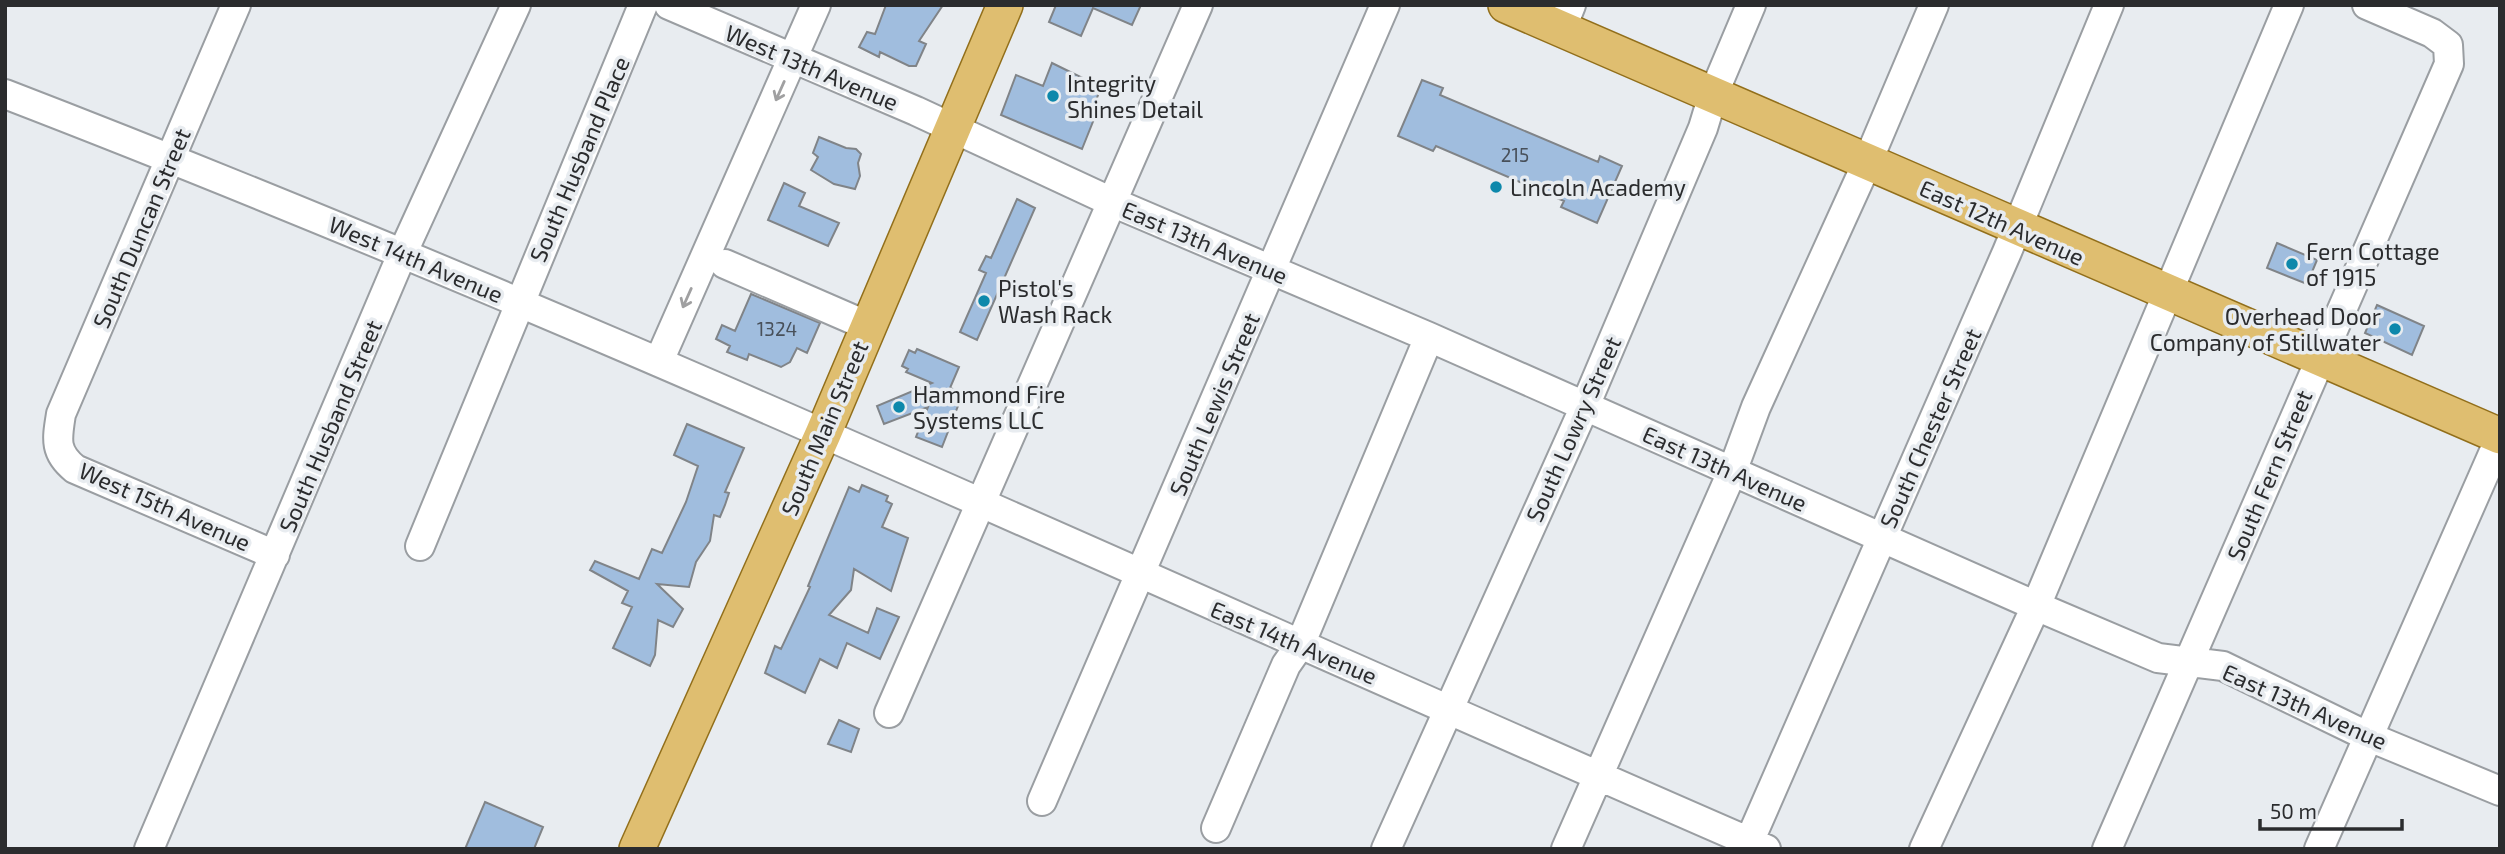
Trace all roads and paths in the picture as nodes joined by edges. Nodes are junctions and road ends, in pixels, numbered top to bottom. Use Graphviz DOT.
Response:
graph roads {
  1 [pos="236,5"];
  2 [pos="516,5"];
  3 [pos="643,5"];
  4 [pos="669,5"];
  5 [pos="816,5"];
  6 [pos="1005,5"];
  7 [pos="1198,5"];
  8 [pos="1385,5"];
  9 [pos="1506,5"];
  10 [pos="1751,5"];
  11 [pos="1934,5"];
  12 [pos="2109,5"];
  13 [pos="2289,5"];
  14 [pos="2367,5"];
  15 [pos="1566,18"];
  16 [pos="793,60"];
  17 [pos="5,94"];
  18 [pos="1713,95"];
  19 [pos="953,130"];
  20 [pos="170,158"];
  21 [pos="1867,163"];
  22 [pos="1112,202"];
  23 [pos="2017,229"];
  24 [pos="402,252"];
  25 [pos="725,264"];
  26 [pos="1272,270"];
  27 [pos="2167,293"];
  28 [pos="518,303"];
  29 [pos="868,326"];
  30 [pos="1429,337"];
  31 [pos="2320,357"];
  32 [pos="659,361"];
  33 [pos="1585,407"];
  34 [pos="822,434"];
  35 [pos="2500,437"];
  36 [pos="60,453"];
  37 [pos="1731,472"];
  38 [pos="981,502"];
  39 [pos="1882,538"];
  40 [pos="420,546"];
  41 [pos="275,555"];
  42 [pos="1140,575"];
  43 [pos="2036,607"];
  44 [pos="1300,645"];
  45 [pos="2189,662"];
  46 [pos="1447,707"];
  47 [pos="889,713"];
  48 [pos="2367,736"];
  49 [pos="1597,774"];
  50 [pos="2500,791"];
  51 [pos="1042,801"];
  52 [pos="1216,828"];
  53 [pos="1754,846"];
  54 [pos="149,849"];
  55 [pos="637,849"];
  56 [pos="1386,849"];
  57 [pos="1566,849"];
  58 [pos="1924,849"];
  59 [pos="2107,849"];
  60 [pos="2319,849"];
  1 -- 20 [label="street, South Duncan Street"];
  2 -- 24 [label="street, South Husband Street"];
  3 -- 28 [label="street, South Husband Place"];
  4 -- 16 [label="street, West 13th Avenue"];
  5 -- 16 [label="street"];
  6 -- 19 [label="main road, South Main Street"];
  7 -- 22 [label="street"];
  8 -- 26 [label="street, South Lewis Street"];
  9 -- 15 [label="main road, East 12th Avenue"];
  10 -- 18 [label="street, South Lowry Street"];
  11 -- 21 [label="street"];
  12 -- 23 [label="street, South Chester Street"];
  13 -- 27 [label="street"];
  14 -- 31 [label="street, South Fern Street"];
  15 -- 18 [label="main road, East 12th Avenue"];
  16 -- 19 [label="street, West 13th Avenue"];
  16 -- 32 [label="street, one-way"];
  17 -- 20 [label="street, West 14th Avenue"];
  18 -- 21 [label="main road, East 12th Avenue"];
  18 -- 33 [label="street, South Lowry Street"];
  19 -- 22 [label="street, East 13th Avenue"];
  19 -- 29 [label="main road, South Main Street"];
  20 -- 24 [label="street, West 14th Avenue"];
  20 -- 36 [label="street, South Duncan Street"];
  21 -- 23 [label="main road, East 12th Avenue"];
  21 -- 37 [label="street"];
  22 -- 26 [label="street, East 13th Avenue"];
  22 -- 38 [label="street"];
  23 -- 27 [label="main road, East 12th Avenue"];
  23 -- 39 [label="street, South Chester Street"];
  24 -- 28 [label="street, West 14th Avenue"];
  24 -- 41 [label="street, South Husband Street"];
  25 -- 29 [label="street"];
  26 -- 30 [label="street, East 13th Avenue"];
  26 -- 42 [label="street, South Lewis Street"];
  27 -- 31 [label="main road, East 12th Avenue"];
  27 -- 43 [label="street"];
  28 -- 32 [label="street, West 14th Avenue"];
  28 -- 40 [label="street, South Husband Place"];
  29 -- 34 [label="main road, South Main Street"];
  30 -- 33 [label="street, East 13th Avenue"];
  30 -- 44 [label="street"];
  31 -- 35 [label="main road, East 12th Avenue"];
  31 -- 45 [label="street, South Fern Street"];
  32 -- 34 [label="street, West 14th Avenue"];
  33 -- 37 [label="street, East 13th Avenue"];
  33 -- 46 [label="street, South Lowry Street"];
  34 -- 38 [label="street, East 14th Avenue"];
  34 -- 55 [label="main road, South Main Street"];
  35 -- 48 [label="street"];
  36 -- 41 [label="street, West 15th Avenue"];
  37 -- 39 [label="street, East 13th Avenue"];
  37 -- 49 [label="street"];
  38 -- 42 [label="street, East 14th Avenue"];
  38 -- 47 [label="street"];
  39 -- 43 [label="street, East 13th Avenue"];
  39 -- 53 [label="street, South Chester Street"];
  41 -- 54 [label="street, South Husband Street"];
  42 -- 44 [label="street, East 14th Avenue"];
  42 -- 51 [label="street, South Lewis Street"];
  43 -- 45 [label="street, East 13th Avenue"];
  43 -- 58 [label="street"];
  44 -- 46 [label="street, East 14th Avenue"];
  44 -- 52 [label="street"];
  45 -- 48 [label="street, East 13th Avenue"];
  45 -- 59 [label="street, South Fern Street"];
  46 -- 49 [label="street, East 14th Avenue"];
  46 -- 56 [label="street, South Lowry Street"];
  48 -- 50 [label="street, East 13th Avenue"];
  48 -- 60 [label="street"];
  49 -- 53 [label="street, East 14th Avenue"];
  49 -- 57 [label="street"];
}
